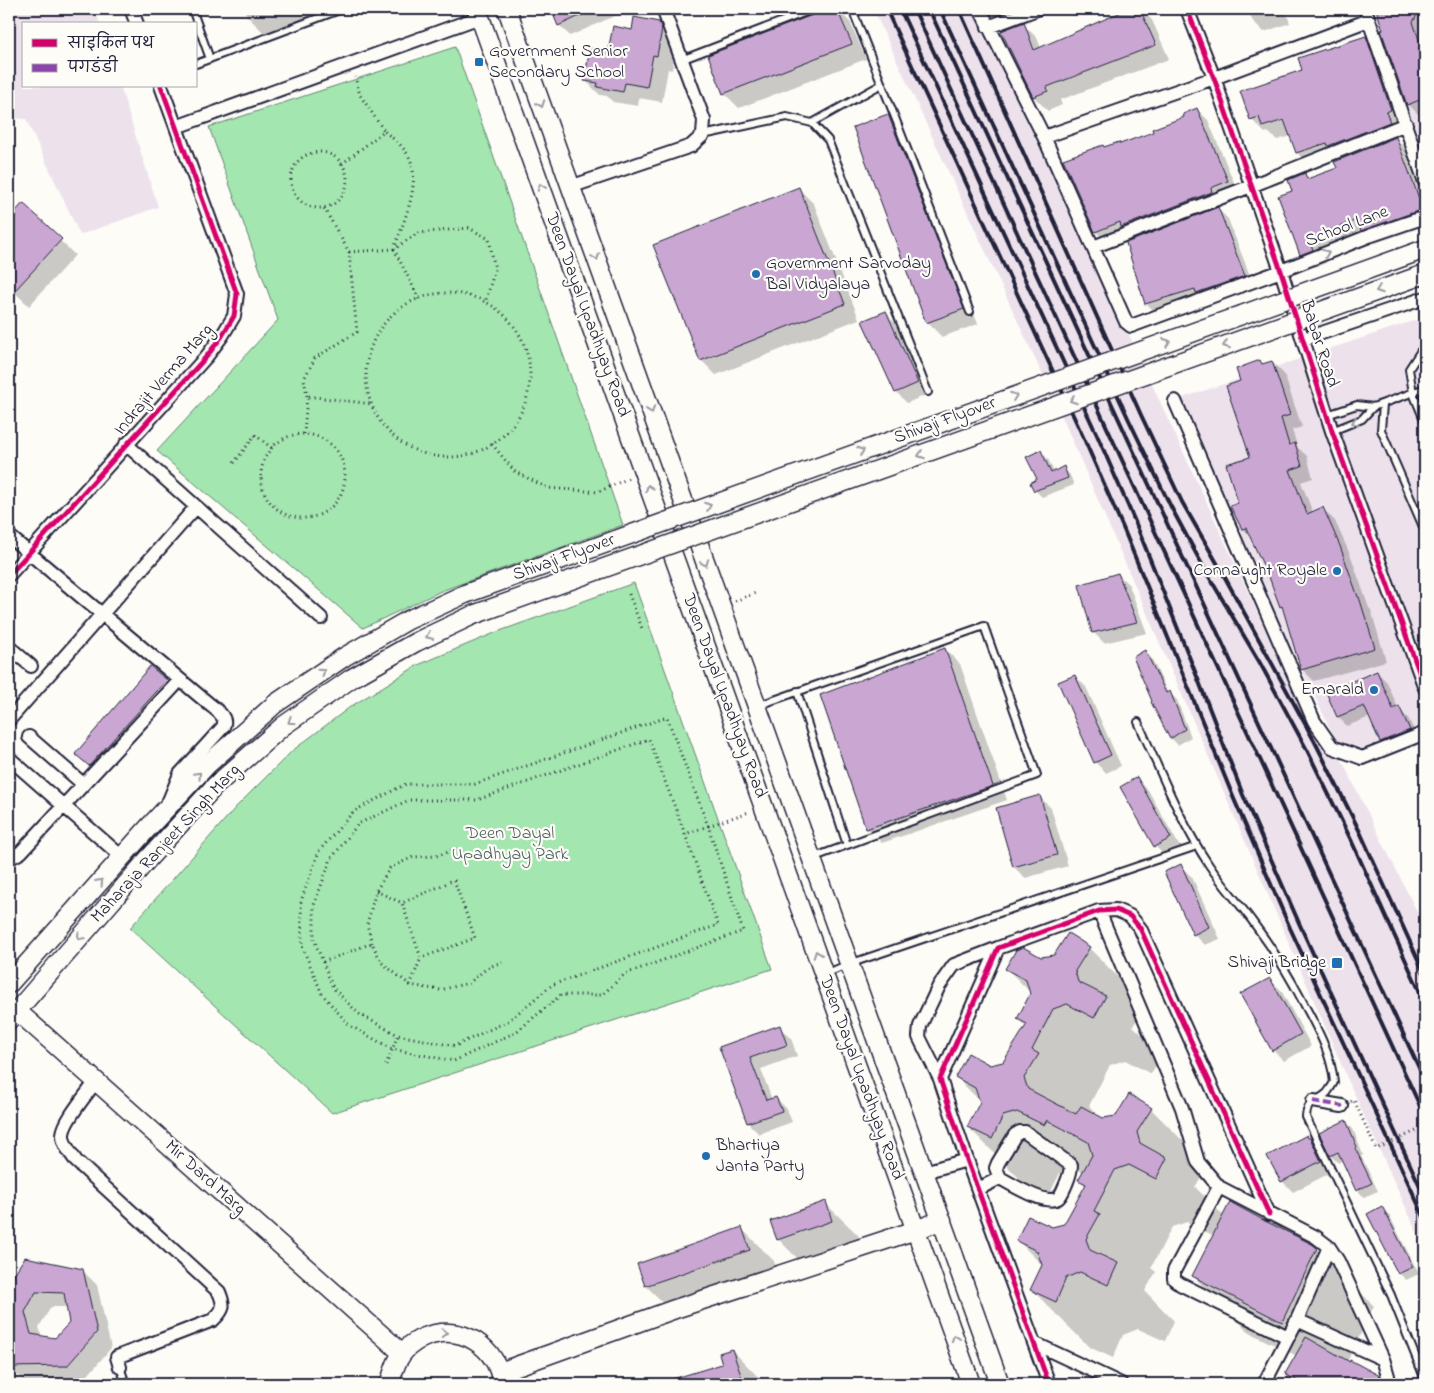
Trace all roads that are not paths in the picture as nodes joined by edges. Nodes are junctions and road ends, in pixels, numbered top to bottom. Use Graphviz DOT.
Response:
graph roads {
  1 [pos="131,9"];
  2 [pos="192,9"];
  3 [pos="342,9"];
  4 [pos="507,9"];
  5 [pos="663,9"];
  6 [pos="814,9"];
  7 [pos="852,9"];
  8 [pos="980,9"];
  9 [pos="1037,9"];
  10 [pos="1187,9"];
  11 [pos="479,13"];
  12 [pos="1367,14"];
  13 [pos="136,22"];
  14 [pos="197,22"];
  15 [pos="198,26"];
  16 [pos="988,27"];
  17 [pos="210,59"];
  18 [pos="681,60"];
  19 [pos="198,63"];
  20 [pos="1214,78"];
  21 [pos="882,84"];
  22 [pos="161,88"];
  23 [pos="812,123"];
  24 [pos="1406,124"];
  25 [pos="176,127"];
  26 [pos="703,135"];
  27 [pos="1044,137"];
  28 [pos="1425,182"];
  29 [pos="1252,186"];
  30 [pos="570,187"];
  31 [pos="1425,217"];
  32 [pos="1094,247"];
  33 [pos="1425,249"];
  34 [pos="1281,271"];
  35 [pos="1425,274"];
  36 [pos="1425,298"];
  37 [pos="970,312"];
  38 [pos="1304,339"];
  39 [pos="1425,347"];
  40 [pos="1425,388"];
  41 [pos="928,392"];
  42 [pos="1413,393"];
  43 [pos="1175,401"];
  44 [pos="1383,404"];
  45 [pos="1373,407"];
  46 [pos="1327,414"];
  47 [pos="1425,422"];
  48 [pos="1332,431"];
  49 [pos="126,444"];
  50 [pos="196,507"];
  51 [pos="1424,529"];
  52 [pos="9,536"];
  53 [pos="28,552"];
  54 [pos="9,574"];
  55 [pos="465,594"];
  56 [pos="102,614"];
  57 [pos="473,615"];
  58 [pos="321,618"];
  59 [pos="9,647"];
  60 [pos="31,666"];
  61 [pos="180,680"];
  62 [pos="1425,688"];
  63 [pos="797,691"];
  64 [pos="757,706"];
  65 [pos="9,720"];
  66 [pos="1138,722"];
  67 [pos="1425,734"];
  68 [pos="29,737"];
  69 [pos="9,758"];
  70 [pos="83,784"];
  71 [pos="64,806"];
  72 [pos="164,811"];
  73 [pos="846,845"];
  74 [pos="1198,846"];
  75 [pos="9,856"];
  76 [pos="122,857"];
  77 [pos="811,858"];
  78 [pos="1099,911"];
  79 [pos="998,948"];
  80 [pos="849,964"];
  81 [pos="824,975"];
  82 [pos="9,984"];
  83 [pos="11,1011"];
  84 [pos="940,1079"];
  85 [pos="96,1082"];
  86 [pos="1313,1101"];
  87 [pos="1342,1106"];
  88 [pos="967,1160"];
  89 [pos="924,1172"];
  90 [pos="1000,1178"];
  91 [pos="1219,1187"];
  92 [pos="978,1189"];
  93 [pos="1269,1214"];
  94 [pos="942,1220"];
  95 [pos="916,1230"];
  96 [pos="1329,1247"];
  97 [pos="1297,1320"];
  98 [pos="1288,1337"];
  99 [pos="1034,1343"];
  100 [pos="402,1353"];
  101 [pos="1383,1359"];
  102 [pos="120,1367"];
  103 [pos="501,1378"];
  104 [pos="1425,1380"];
  105 [pos="126,1384"];
  106 [pos="390,1384"];
  107 [pos="971,1384"];
  108 [pos="1000,1384"];
  109 [pos="1049,1384"];
  110 [pos="1121,1384"];
  111 [pos="1264,1384"];
  112 [pos="1387,1384"];
  1 -- 13 [label="street"];
  2 -- 14 [label="lane"];
  3 -- 17 [label="lane"];
  4 -- 30 [label="main road, Deen Dayal Upadhyay Road, one-way"];
  5 -- 18 [label="street"];
  6 -- 18 [label="lane"];
  7 -- 21 [label="lane"];
  8 -- 16 [label="street"];
  9 -- 16 [label="street"];
  10 -- 20 [label="street, Babar Road"];
  11 -- 25 [label="street"];
  81 -- 11 [label="main road, Deen Dayal Upadhyay Road, one-way"];
  12 -- 20 [label="street"];
  12 -- 24 [label="street"];
  15 -- 17 [label="lane"];
  16 -- 27 [label="street"];
  17 -- 19 [label="lane"];
  18 -- 26 [label="street"];
  20 -- 27 [label="street"];
  20 -- 29 [label="street, Babar Road"];
  21 -- 23 [label="lane"];
  21 -- 37 [label="lane"];
  22 -- 25 [label="street, Indrajit Verma Marg"];
  23 -- 26 [label="lane"];
  23 -- 41 [label="lane"];
  24 -- 28 [label="street"];
  24 -- 29 [label="street"];
  25 -- 49 [label="street, Indrajit Verma Marg"];
  26 -- 30 [label="street"];
  27 -- 32 [label="street"];
  29 -- 32 [label="street"];
  29 -- 34 [label="street, Babar Road"];
  30 -- 64 [label="main road, Deen Dayal Upadhyay Road, one-way"];
  34 -- 31 [label="street, School Lane, one-way"];
  32 -- 34 [label="street, School Lane"];
  55 -- 33 [label="main road, Shivaji Flyover, one-way, bridge"];
  34 -- 38 [label="street, Babar Road"];
  35 -- 57 [label="main road, Shivaji Flyover, one-way, bridge"];
  36 -- 38 [label="street"];
  38 -- 46 [label="street, Babar Road"];
  39 -- 42 [label="lane"];
  40 -- 42 [label="lane"];
  42 -- 44 [label="lane"];
  42 -- 47 [label="lane"];
  43 -- 67 [label="street"];
  44 -- 45 [label="lane"];
  44 -- 51 [label="lane"];
  45 -- 46 [label="lane"];
  45 -- 48 [label="lane, one-way"];
  46 -- 48 [label="street, Babar Road"];
  48 -- 62 [label="street, Babar Road"];
  49 -- 50 [label="street"];
  49 -- 53 [label="street, Indrajit Verma Marg"];
  50 -- 56 [label="street"];
  50 -- 58 [label="street"];
  52 -- 53 [label="street"];
  53 -- 54 [label="street, Indrajit Verma Marg"];
  53 -- 56 [label="street"];
  72 -- 55 [label="main road, Maharaja Ranjeet Singh Marg, one-way"];
  56 -- 61 [label="street"];
  56 -- 65 [label="street"];
  57 -- 83 [label="main road, Maharaja Ranjeet Singh Marg, one-way"];
  59 -- 60 [label="street"];
  61 -- 70 [label="street"];
  61 -- 72 [label="street"];
  63 -- 64 [label="lane"];
  63 -- 73 [label="lane"];
  63 -- 73 [label="lane"];
  64 -- 77 [label="main road, Deen Dayal Upadhyay Road"];
  66 -- 74 [label="lane"];
  68 -- 70 [label="street"];
  69 -- 71 [label="street"];
  70 -- 71 [label="street"];
  71 -- 75 [label="street"];
  71 -- 76 [label="street"];
  72 -- 76 [label="main road, Maharaja Ranjeet Singh Marg"];
  73 -- 77 [label="lane"];
  74 -- 80 [label="lane"];
  74 -- 86 [label="lane"];
  82 -- 76 [label="main road, Maharaja Ranjeet Singh Marg, one-way"];
  77 -- 80 [label="main road, Deen Dayal Upadhyay Road"];
  78 -- 79 [label="street"];
  78 -- 91 [label="street"];
  78 -- 93 [label="street"];
  79 -- 84 [label="street"];
  79 -- 84 [label="street"];
  80 -- 81 [label="lane"];
  80 -- 89 [label="main road, Deen Dayal Upadhyay Road"];
  81 -- 95 [label="main road, Deen Dayal Upadhyay Road"];
  83 -- 85 [label="main road, Mir Dard Marg"];
  84 -- 88 [label="street"];
  85 -- 100 [label="main road, Mir Dard Marg"];
  85 -- 102 [label="street"];
  86 -- 87 [label="street"];
  86 -- 104 [label="lane"];
  88 -- 89 [label="street"];
  88 -- 92 [label="street"];
  89 -- 94 [label="main road, Deen Dayal Upadhyay Road"];
  90 -- 90 [label="street"];
  90 -- 92 [label="street"];
  91 -- 93 [label="street"];
  91 -- 98 [label="street"];
  92 -- 99 [label="street"];
  93 -- 96 [label="street"];
  94 -- 95 [label="main road"];
  94 -- 108 [label="main road, Deen Dayal Upadhyay Road"];
  95 -- 103 [label="main road"];
  107 -- 95 [label="main road, Deen Dayal Upadhyay Road, one-way"];
  96 -- 97 [label="street"];
  96 -- 101 [label="street"];
  97 -- 98 [label="street"];
  97 -- 101 [label="street"];
  98 -- 111 [label="street"];
  99 -- 109 [label="street"];
  99 -- 110 [label="street"];
  100 -- 103 [label="main road, one-way"];
  100 -- 106 [label="main road"];
  101 -- 112 [label="street"];
  102 -- 105 [label="lane"];
}
